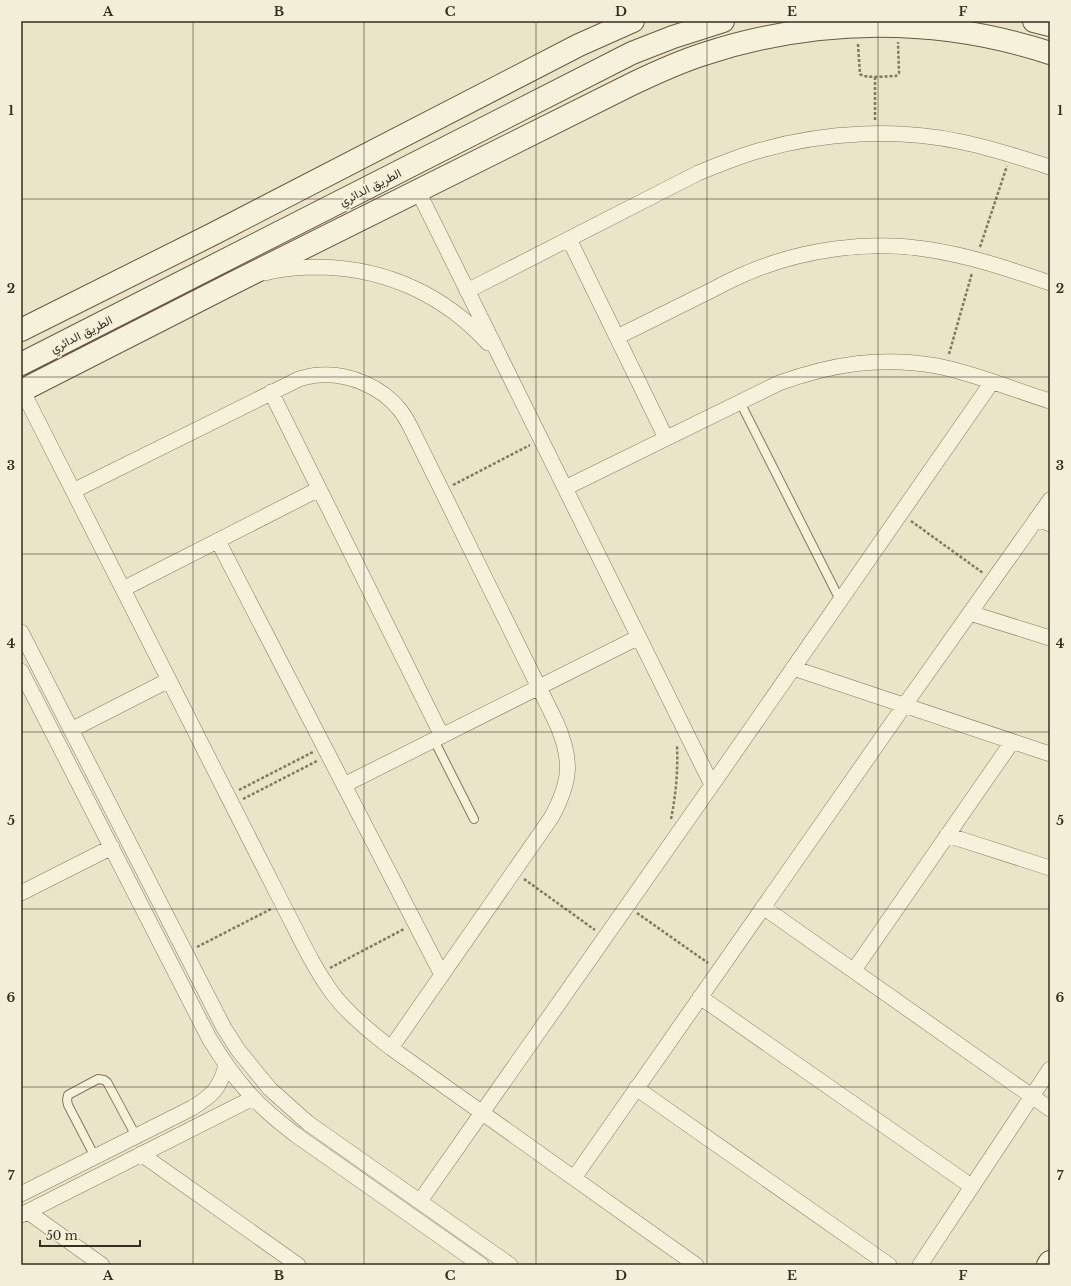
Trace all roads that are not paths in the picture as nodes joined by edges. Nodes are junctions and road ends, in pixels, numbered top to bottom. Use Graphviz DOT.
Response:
graph roads {
  1 [pos="633,21"];
  2 [pos="723,21"];
  3 [pos="1034,21"];
  4 [pos="1050,25"];
  5 [pos="1050,53"];
  6 [pos="593,73"];
  7 [pos="606,97"];
  8 [pos="1050,167"];
  9 [pos="418,191"];
  10 [pos="213,234"];
  11 [pos="569,239"];
  12 [pos="226,260"];
  13 [pos="235,282"];
  14 [pos="1050,283"];
  15 [pos="468,291"];
  16 [pos="21,330"];
  17 [pos="617,337"];
  18 [pos="500,357"];
  19 [pos="21,364"];
  20 [pos="992,382"];
  21 [pos="22,391"];
  22 [pos="271,392"];
  23 [pos="740,402"];
  24 [pos="1050,402"];
  25 [pos="666,438"];
  26 [pos="565,488"];
  27 [pos="319,490"];
  28 [pos="73,491"];
  29 [pos="1050,500"];
  30 [pos="1043,522"];
  31 [pos="218,541"];
  32 [pos="123,589"];
  33 [pos="840,600"];
  34 [pos="970,612"];
  35 [pos="21,632"];
  36 [pos="639,637"];
  37 [pos="1050,638"];
  38 [pos="793,668"];
  39 [pos="21,671"];
  40 [pos="169,680"];
  41 [pos="540,687"];
  42 [pos="904,706"];
  43 [pos="71,730"];
  44 [pos="438,738"];
  45 [pos="1012,742"];
  46 [pos="1050,754"];
  47 [pos="99,784"];
  48 [pos="344,785"];
  49 [pos="712,785"];
  50 [pos="83,792"];
  51 [pos="474,818"];
  52 [pos="947,835"];
  53 [pos="112,847"];
  54 [pos="1050,868"];
  55 [pos="21,893"];
  56 [pos="763,907"];
  57 [pos="854,970"];
  58 [pos="442,975"];
  59 [pos="700,997"];
  60 [pos="391,1048"];
  61 [pos="226,1066"];
  62 [pos="1050,1069"];
  63 [pos="636,1088"];
  64 [pos="1032,1096"];
  65 [pos="253,1098"];
  66 [pos="1050,1109"];
  67 [pos="482,1113"];
  68 [pos="136,1136"];
  69 [pos="141,1154"];
  70 [pos="94,1157"];
  71 [pos="574,1178"];
  72 [pos="972,1186"];
  73 [pos="21,1194"];
  74 [pos="420,1201"];
  75 [pos="24,1214"];
  76 [pos="1050,1262"];
  77 [pos="102,1265"];
  78 [pos="298,1265"];
  79 [pos="481,1265"];
  80 [pos="510,1265"];
  81 [pos="696,1265"];
  82 [pos="890,1265"];
  83 [pos="920,1265"];
  84 [pos="1048,1265"];
  1 -- 10 [label="main road"];
  2 -- 6 [label="main road, الطريق الدائري"];
  3 -- 4 [label="main road"];
  5 -- 7 [label="main road"];
  6 -- 7 [label="main road"];
  6 -- 12 [label="main road, الطريق الدائري"];
  7 -- 9 [label="main road"];
  8 -- 11 [label="street"];
  9 -- 13 [label="main road"];
  9 -- 15 [label="street"];
  10 -- 12 [label="main road"];
  10 -- 16 [label="main road"];
  11 -- 15 [label="street"];
  11 -- 17 [label="street"];
  12 -- 19 [label="main road, الطريق الدائري"];
  13 -- 18 [label="street"];
  13 -- 21 [label="main road"];
  14 -- 17 [label="street"];
  15 -- 18 [label="street"];
  17 -- 25 [label="street"];
  18 -- 26 [label="street"];
  20 -- 23 [label="street"];
  20 -- 24 [label="street"];
  20 -- 33 [label="street"];
  21 -- 28 [label="street"];
  22 -- 27 [label="street"];
  22 -- 28 [label="street"];
  22 -- 41 [label="street"];
  23 -- 25 [label="street"];
  23 -- 33 [label="lane"];
  25 -- 26 [label="street"];
  26 -- 36 [label="street"];
  27 -- 31 [label="street"];
  27 -- 44 [label="street"];
  28 -- 32 [label="street"];
  29 -- 30 [label="street"];
  30 -- 34 [label="street"];
  31 -- 32 [label="street"];
  31 -- 48 [label="street"];
  32 -- 40 [label="street"];
  33 -- 38 [label="street"];
  34 -- 37 [label="street"];
  34 -- 42 [label="street"];
  35 -- 43 [label="street"];
  36 -- 41 [label="street"];
  36 -- 49 [label="street"];
  38 -- 42 [label="street"];
  38 -- 49 [label="street"];
  39 -- 50 [label="street"];
  40 -- 43 [label="street"];
  40 -- 60 [label="street"];
  41 -- 44 [label="street"];
  41 -- 58 [label="street"];
  42 -- 45 [label="street"];
  42 -- 56 [label="street"];
  43 -- 47 [label="street"];
  44 -- 48 [label="street"];
  44 -- 51 [label="lane"];
  45 -- 46 [label="street"];
  45 -- 52 [label="street"];
  47 -- 50 [label="street"];
  47 -- 74 [label="street"];
  48 -- 58 [label="street"];
  49 -- 67 [label="street"];
  50 -- 53 [label="street"];
  52 -- 54 [label="street"];
  52 -- 57 [label="street"];
  53 -- 55 [label="street"];
  53 -- 61 [label="street"];
  56 -- 57 [label="street"];
  56 -- 59 [label="street"];
  57 -- 64 [label="street"];
  58 -- 60 [label="street"];
  59 -- 63 [label="street"];
  59 -- 72 [label="street"];
  60 -- 67 [label="street"];
  61 -- 65 [label="street"];
  61 -- 68 [label="street"];
  62 -- 64 [label="street"];
  63 -- 71 [label="street"];
  63 -- 82 [label="street"];
  64 -- 66 [label="street"];
  64 -- 72 [label="street"];
  65 -- 69 [label="street"];
  65 -- 79 [label="street"];
  67 -- 71 [label="street"];
  67 -- 74 [label="street"];
  68 -- 70 [label="street"];
  68 -- 70 [label="lane"];
  69 -- 75 [label="street"];
  69 -- 78 [label="street"];
  70 -- 73 [label="street"];
  71 -- 81 [label="street"];
  72 -- 83 [label="street"];
  74 -- 80 [label="street"];
  75 -- 77 [label="street"];
  76 -- 84 [label="main road"];
}
